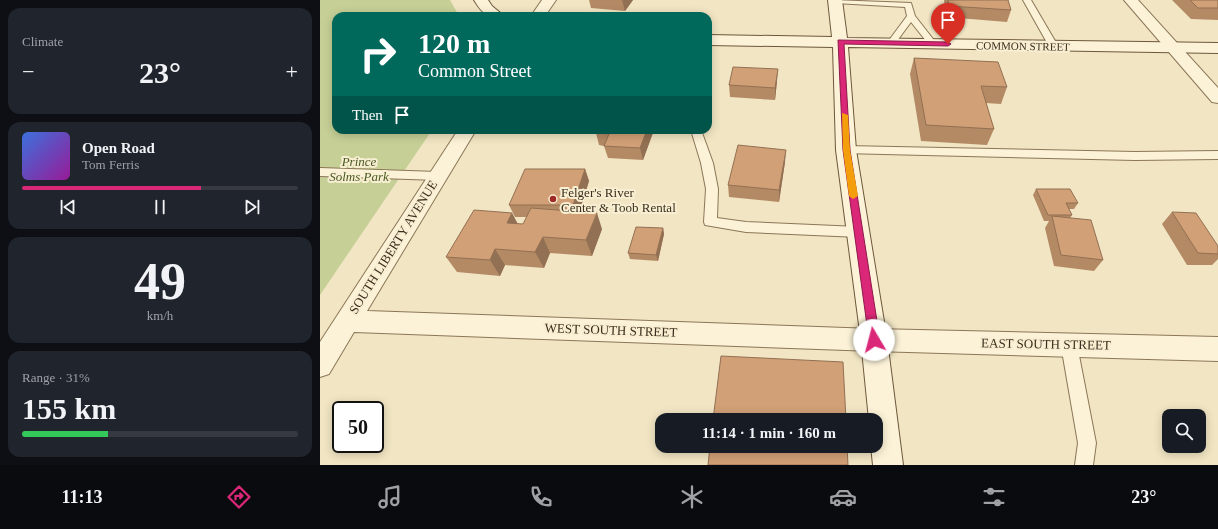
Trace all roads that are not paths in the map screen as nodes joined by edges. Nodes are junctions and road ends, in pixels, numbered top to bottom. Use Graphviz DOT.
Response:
graph roads {
  1 [pos="481,0"];
  2 [pos="549,0"];
  3 [pos="1027,0"];
  4 [pos="1131,0"];
  5 [pos="835,1"];
  6 [pos="871,1"];
  7 [pos="491,12"];
  8 [pos="541,12"];
  9 [pos="911,16"];
  10 [pos="712,40"];
  11 [pos="840,42"];
  12 [pos="890,43"];
  13 [pos="933,44"];
  14 [pos="1053,46"];
  15 [pos="1173,47"];
  16 [pos="1218,48"];
  17 [pos="1218,98"];
  18 [pos="464,134"];
  19 [pos="697,134"];
  20 [pos="846,150"];
  21 [pos="1218,155"];
  22 [pos="320,172"];
  23 [pos="438,176"];
  24 [pos="859,232"];
  25 [pos="347,321"];
  26 [pos="874,340"];
  27 [pos="1069,345"];
  28 [pos="1218,349"];
  29 [pos="320,365"];
  30 [pos="888,465"];
  31 [pos="1084,465"];
  1 -- 7 [label="street"];
  2 -- 8 [label="street"];
  3 -- 14 [label="lane"];
  4 -- 15 [label="street"];
  5 -- 6 [label="lane"];
  5 -- 11 [label="street"];
  6 -- 9 [label="lane"];
  9 -- 12 [label="lane"];
  9 -- 13 [label="lane"];
  10 -- 11 [label="street, COMMON STREET"];
  11 -- 12 [label="street, COMMON STREET"];
  11 -- 20 [label="street"];
  12 -- 13 [label="street, COMMON STREET"];
  13 -- 14 [label="street, COMMON STREET"];
  14 -- 15 [label="street, COMMON STREET"];
  15 -- 16 [label="street, COMMON STREET"];
  15 -- 17 [label="street"];
  18 -- 23 [label="street, SOUTH LIBERTY AVENUE"];
  19 -- 24 [label="lane"];
  20 -- 21 [label="lane"];
  20 -- 24 [label="street"];
  22 -- 23 [label="lane"];
  23 -- 25 [label="street, SOUTH LIBERTY AVENUE"];
  24 -- 26 [label="street"];
  25 -- 26 [label="street, WEST SOUTH STREET"];
  25 -- 29 [label="street, SOUTH LIBERTY AVENUE"];
  26 -- 27 [label="street, EAST SOUTH STREET"];
  26 -- 30 [label="street"];
  27 -- 28 [label="street, EAST SOUTH STREET"];
  27 -- 31 [label="lane"];
}
